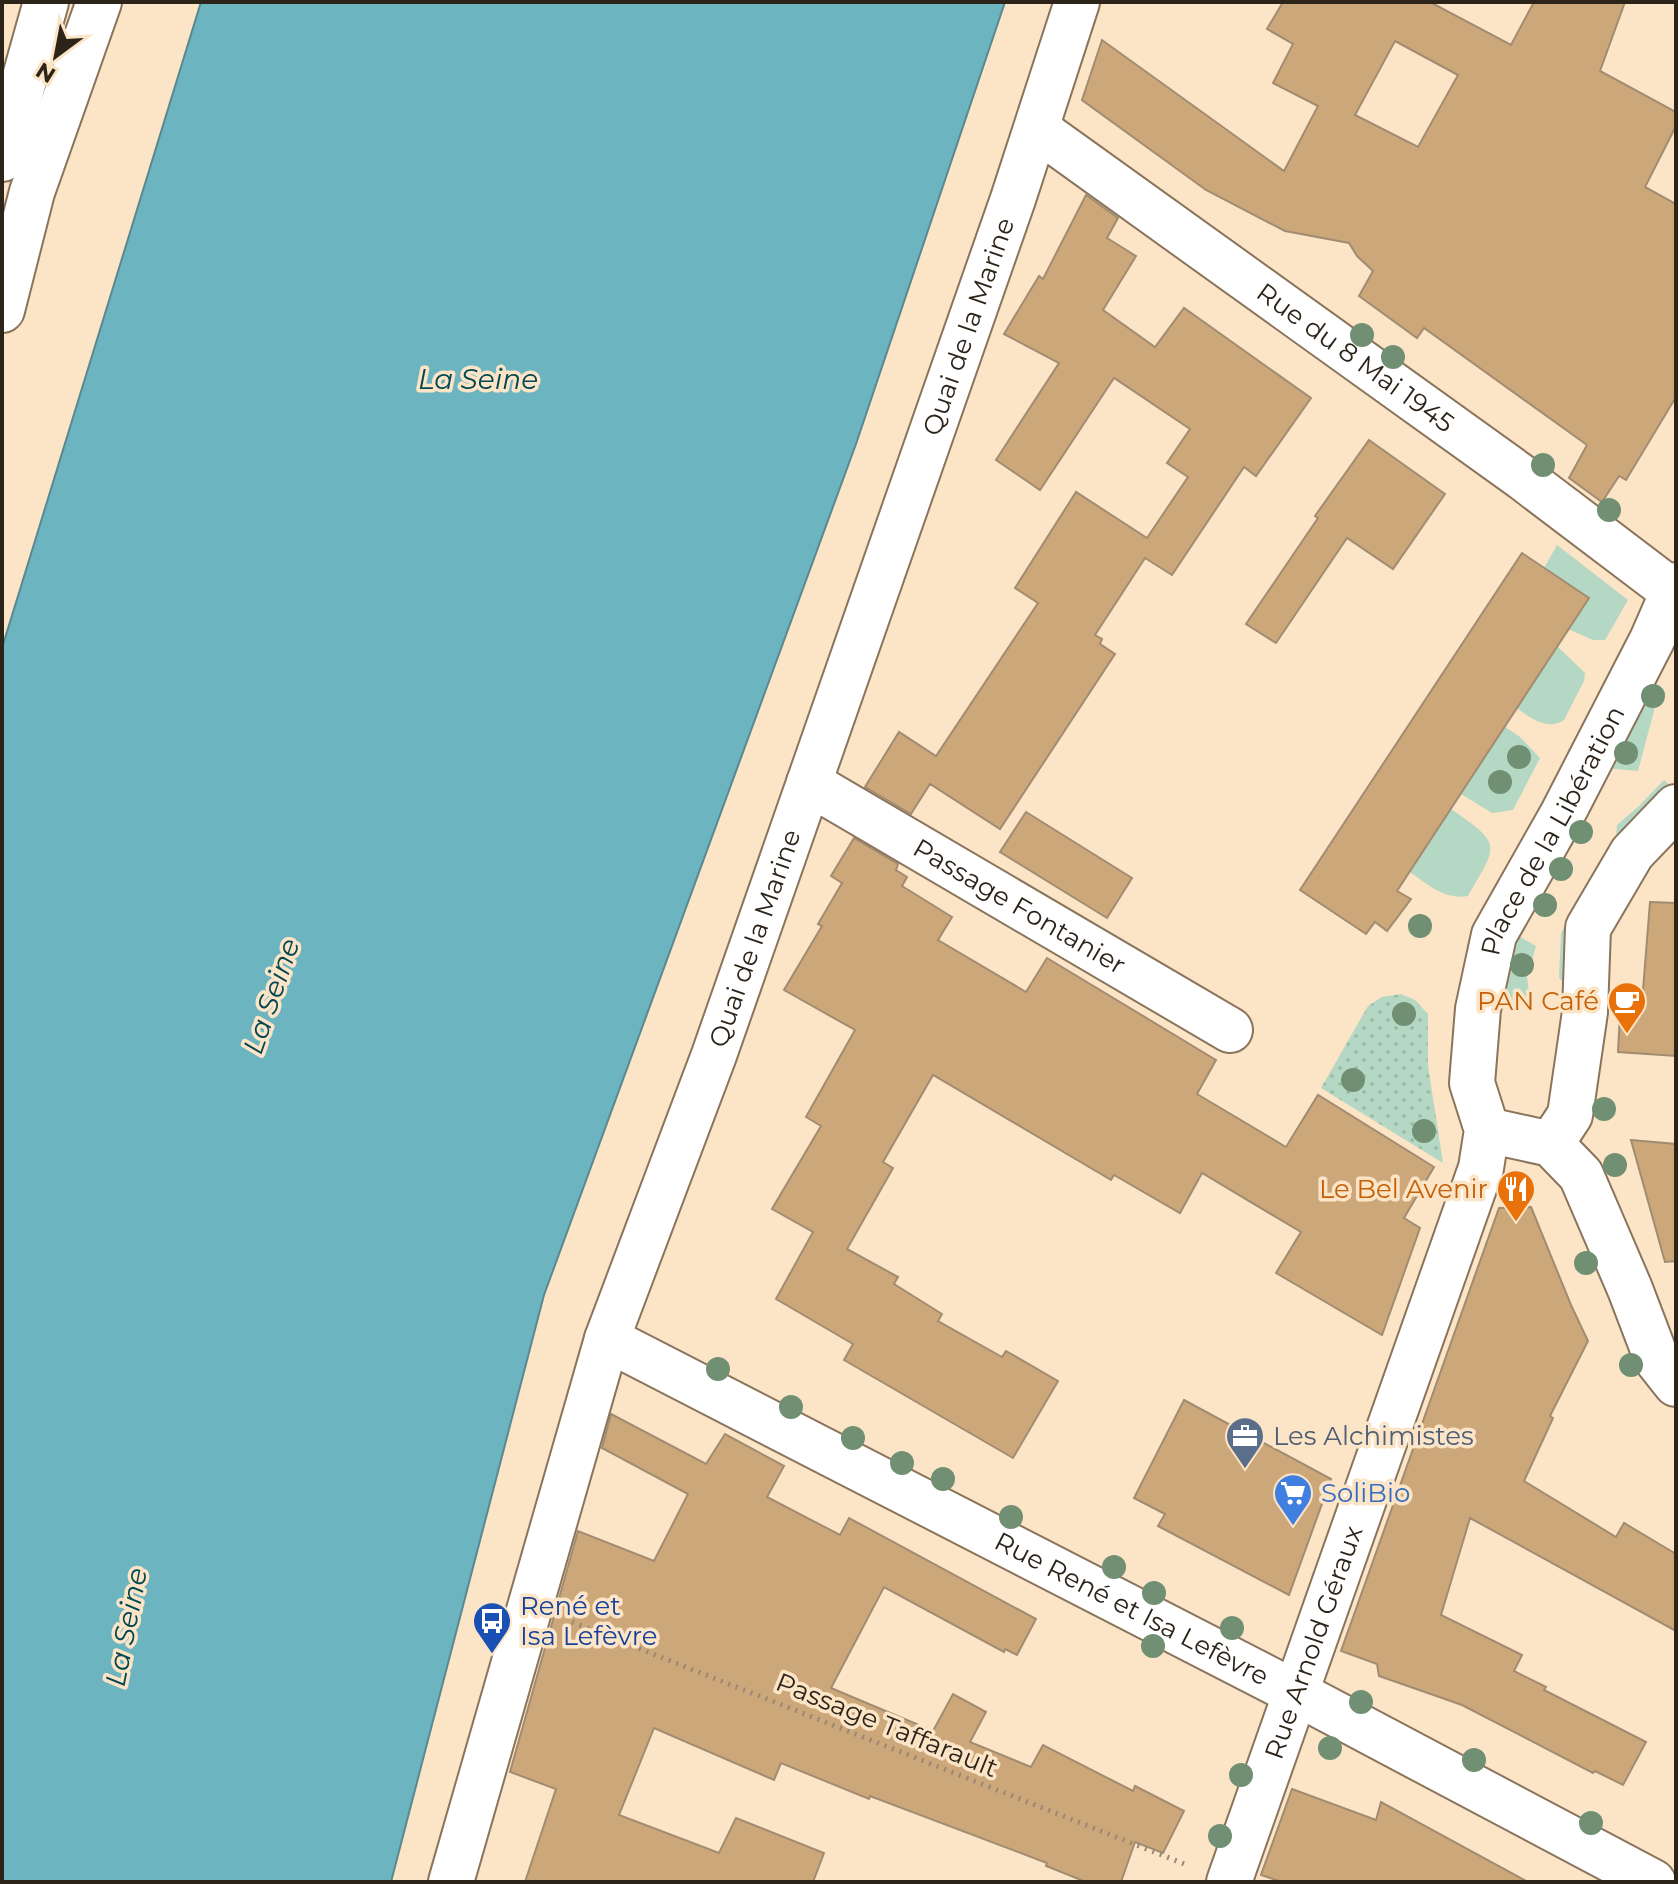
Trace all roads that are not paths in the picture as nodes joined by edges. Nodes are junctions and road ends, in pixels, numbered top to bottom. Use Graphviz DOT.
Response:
graph roads {
  1 [pos="46,2"];
  2 [pos="99,2"];
  3 [pos="1077,2"];
  4 [pos="1037,129"];
  5 [pos="2,159"];
  6 [pos="2,310"];
  7 [pos="1675,590"];
  8 [pos="809,783"];
  9 [pos="1676,807"];
  10 [pos="1230,1030"];
  11 [pos="1487,1130"];
  12 [pos="1551,1144"];
  13 [pos="607,1339"];
  14 [pos="1676,1384"];
  15 [pos="1296,1693"];
  16 [pos="451,1882"];
  17 [pos="1229,1882"];
  18 [pos="1653,1882"];
  1 -- 5 [label="street"];
  2 -- 6 [label="street"];
  3 -- 4 [label="street, Quai de la Marine"];
  4 -- 7 [label="street, Rue du 8 Mai 1945"];
  4 -- 8 [label="street, Quai de la Marine"];
  7 -- 11 [label="street, Place de la Libération"];
  8 -- 10 [label="street, Passage Fontanier"];
  8 -- 13 [label="street, Quai de la Marine"];
  9 -- 12 [label="street"];
  11 -- 12 [label="street"];
  11 -- 15 [label="street, Rue Arnold Géraux"];
  12 -- 14 [label="street"];
  13 -- 15 [label="street, Rue René et Isa Lefèvre"];
  13 -- 16 [label="street, Quai de la Marine"];
  15 -- 17 [label="street, Rue Arnold Géraux"];
  15 -- 18 [label="street, Rue René et Isa Lefèvre"];
}
